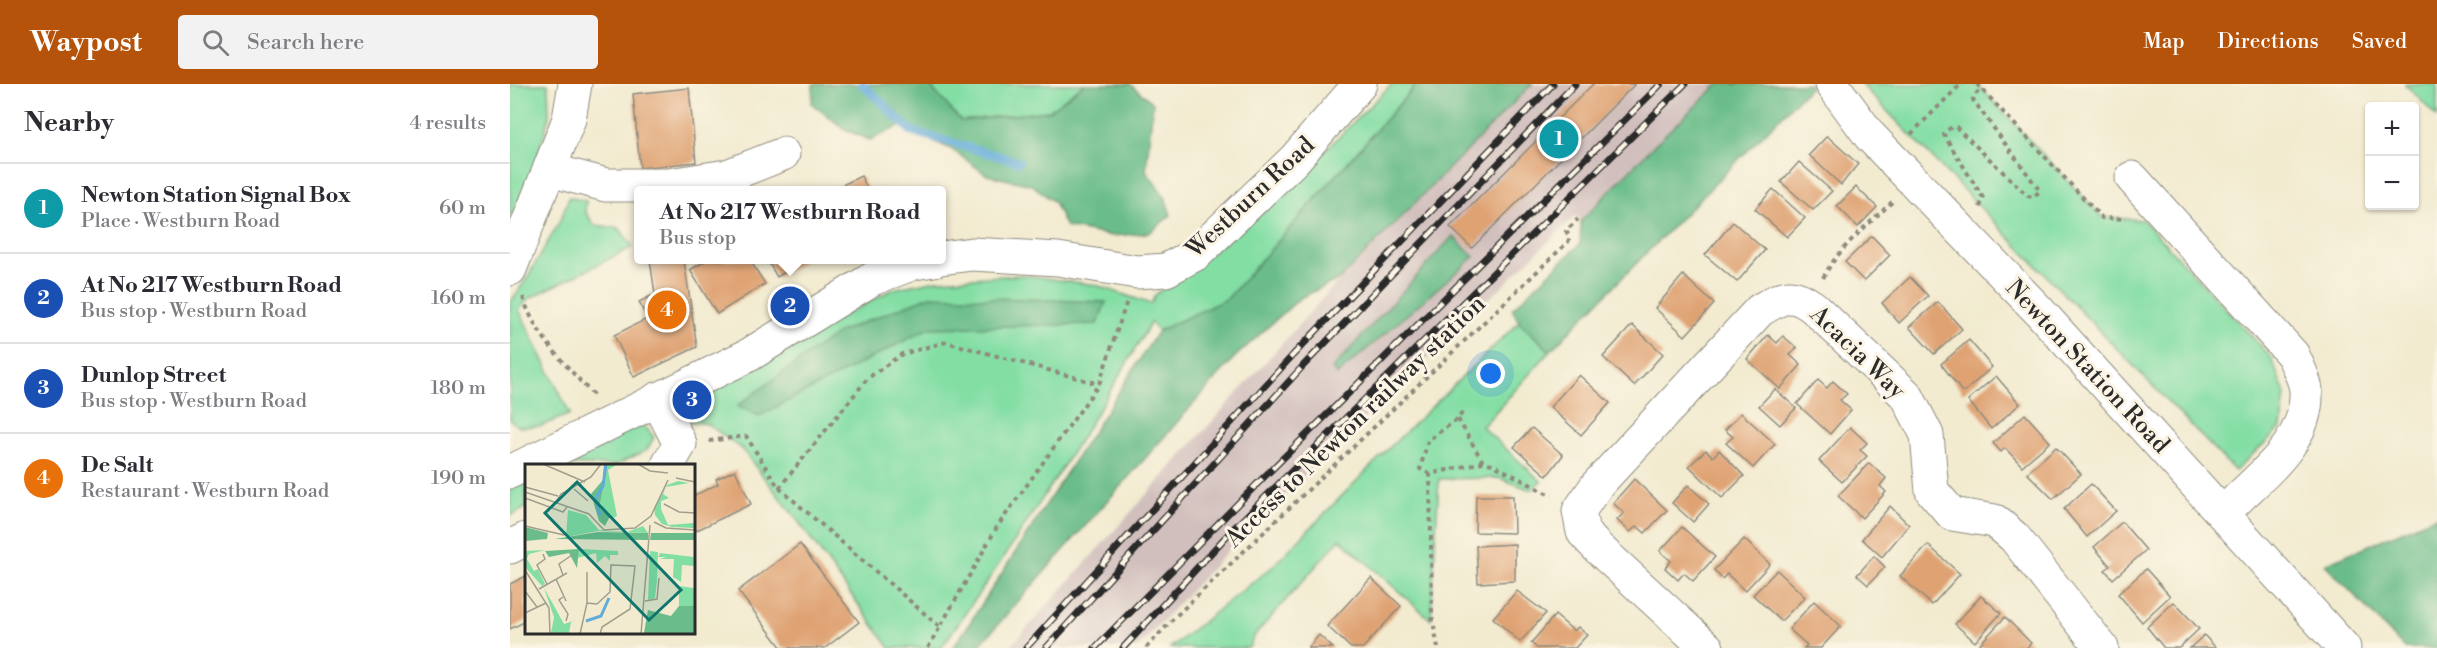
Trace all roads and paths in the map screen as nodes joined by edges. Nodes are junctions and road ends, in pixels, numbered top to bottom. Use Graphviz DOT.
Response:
graph roads {
  1 [pos="575,84"];
  2 [pos="1360,84"];
  3 [pos="1832,84"];
  4 [pos="1961,84"];
  5 [pos="1977,84"];
  6 [pos="1980,89"];
  7 [pos="1904,141"];
  8 [pos="783,154"];
  9 [pos="550,170"];
  10 [pos="2132,178"];
  11 [pos="1893,201"];
  12 [pos="1974,214"];
  13 [pos="1578,219"];
  14 [pos="2133,219"];
  15 [pos="946,257"];
  16 [pos="911,264"];
  17 [pos="512,267"];
  18 [pos="1137,272"];
  19 [pos="1813,307"];
  20 [pos="1099,384"];
  21 [pos="657,399"];
  22 [pos="1463,411"];
  23 [pos="1458,418"];
  24 [pos="614,420"];
  25 [pos="674,455"];
  26 [pos="1483,462"];
  27 [pos="525,464"];
  28 [pos="526,464"];
  29 [pos="510,472"];
  30 [pos="1430,474"];
  31 [pos="779,488"];
  32 [pos="1579,511"];
  33 [pos="2223,514"];
  34 [pos="525,540"];
  35 [pos="510,547"];
  36 [pos="940,627"];
  37 [pos="928,648"];
  38 [pos="1146,648"];
  39 [pos="1438,648"];
  40 [pos="1707,648"];
  41 [pos="2102,648"];
  42 [pos="2344,648"];
  1 -- 9 [label="street"];
  2 -- 18 [label="street, Westburn Road"];
  3 -- 33 [label="street, Newton Station Road"];
  4 -- 7 [label="path"];
  5 -- 6 [label="path"];
  6 -- 12 [label="path"];
  6 -- 14 [label="path"];
  8 -- 9 [label="street"];
  9 -- 17 [label="street"];
  10 -- 33 [label="street"];
  11 -- 19 [label="path"];
  13 -- 38 [label="path, Access to Newton railway station"];
  15 -- 18 [label="street, Westburn Road"];
  16 -- 21 [label="street"];
  17 -- 24 [label="path"];
  18 -- 20 [label="path"];
  19 -- 32 [label="street, Acacia Way"];
  19 -- 41 [label="street, Acacia Way"];
  20 -- 31 [label="path"];
  20 -- 36 [label="path"];
  21 -- 24 [label="street"];
  21 -- 25 [label="street"];
  22 -- 23 [label="path"];
  23 -- 26 [label="path"];
  23 -- 30 [label="path"];
  24 -- 28 [label="street"];
  25 -- 31 [label="path"];
  26 -- 30 [label="path"];
  26 -- 32 [label="path"];
  27 -- 29 [label="street"];
  30 -- 39 [label="path"];
  31 -- 36 [label="path"];
  32 -- 40 [label="street"];
  33 -- 42 [label="street, Newton Station Road"];
  34 -- 35 [label="street"];
  36 -- 37 [label="path"];
}
